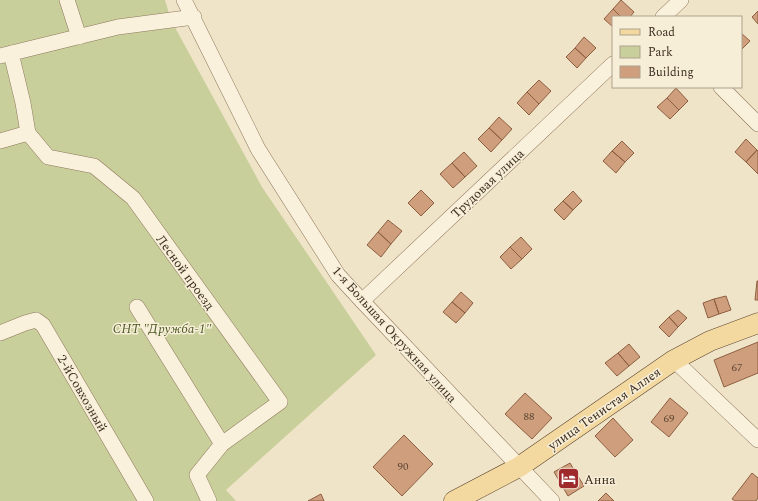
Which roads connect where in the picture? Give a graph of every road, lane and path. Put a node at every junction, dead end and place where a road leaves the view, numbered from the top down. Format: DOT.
graph roads {
  1 [pos="67,0"];
  2 [pos="184,0"];
  3 [pos="681,0"];
  4 [pos="664,16"];
  5 [pos="194,17"];
  6 [pos="79,37"];
  7 [pos="6,54"];
  8 [pos="612,65"];
  9 [pos="722,88"];
  10 [pos="758,124"];
  11 [pos="28,134"];
  12 [pos="0,140"];
  13 [pos="362,301"];
  14 [pos="137,307"];
  15 [pos="758,323"];
  16 [pos="0,333"];
  17 [pos="674,360"];
  18 [pos="758,440"];
  19 [pos="222,444"];
  20 [pos="519,467"];
  21 [pos="146,501"];
  22 [pos="210,501"];
  23 [pos="454,501"];
  24 [pos="552,501"];
  1 -- 6 [label="street"];
  2 -- 5 [label="street, 1-я Большая Окружная улица"];
  3 -- 4 [label="street"];
  5 -- 6 [label="street"];
  5 -- 13 [label="street, 1-я Большая Окружная улица"];
  6 -- 7 [label="street"];
  7 -- 11 [label="street"];
  8 -- 13 [label="street, Трудовая улица"];
  9 -- 10 [label="street"];
  11 -- 12 [label="street"];
  11 -- 19 [label="street, Лесной проезд"];
  13 -- 20 [label="street, 1-я Большая Окружная улица"];
  14 -- 19 [label="street"];
  15 -- 17 [label="main road, улица Тенистая Аллея"];
  16 -- 21 [label="street, 2-йСовхозный"];
  17 -- 18 [label="street"];
  17 -- 20 [label="main road, улица Тенистая Аллея"];
  19 -- 22 [label="street, Лесной проезд"];
  20 -- 23 [label="main road, улица Тенистая Аллея"];
  20 -- 24 [label="street, 1-я Большая Окружная улица"];
}
